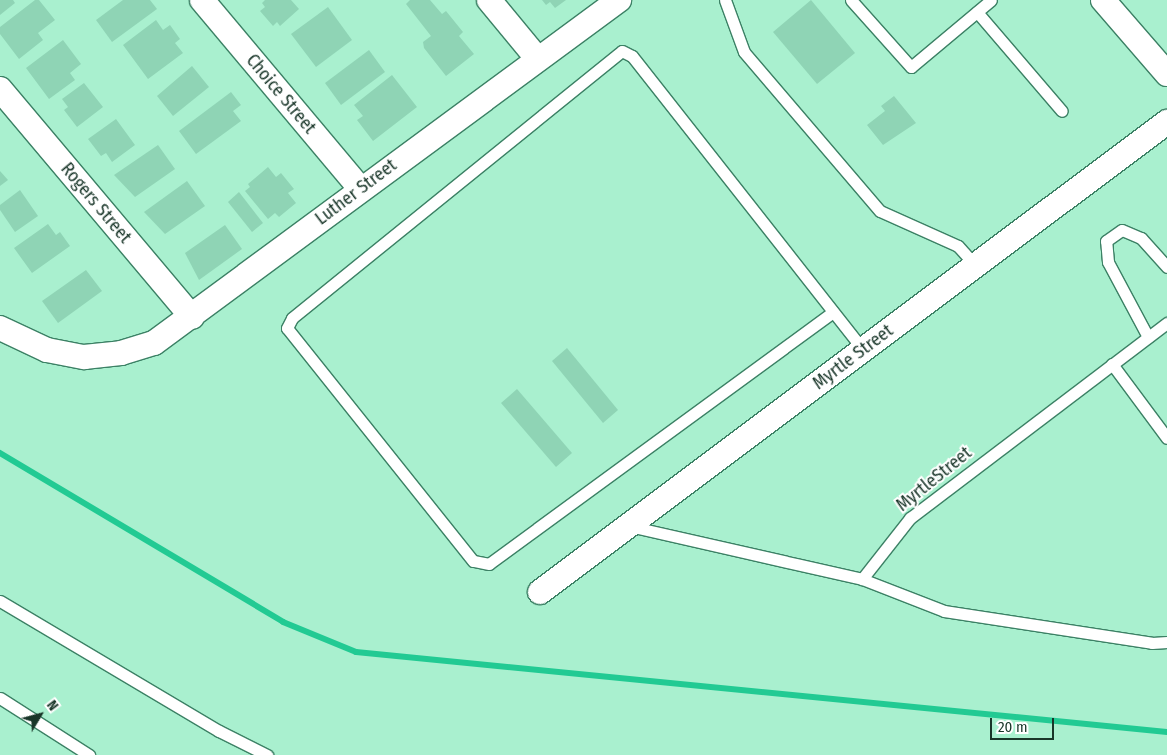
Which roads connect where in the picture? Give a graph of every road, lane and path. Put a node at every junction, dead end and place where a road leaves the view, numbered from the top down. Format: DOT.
graph roads {
  1 [pos="202,0"];
  2 [pos="489,0"];
  3 [pos="619,0"];
  4 [pos="725,0"];
  5 [pos="851,0"];
  6 [pos="991,0"];
  7 [pos="1103,0"];
  8 [pos="977,12"];
  9 [pos="537,58"];
  10 [pos="1167,74"];
  11 [pos="0,90"];
  12 [pos="1062,111"];
  13 [pos="1167,122"];
  14 [pos="360,188"];
  15 [pos="976,266"];
  16 [pos="1167,267"];
  17 [pos="833,312"];
  18 [pos="192,317"];
  19 [pos="1167,323"];
  20 [pos="0,328"];
  21 [pos="1148,337"];
  22 [pos="863,350"];
  23 [pos="1112,364"];
  24 [pos="1167,438"];
  25 [pos="628,526"];
  26 [pos="862,579"];
  27 [pos="540,592"];
  28 [pos="0,601"];
  29 [pos="1167,642"];
  30 [pos="0,698"];
  31 [pos="88,755"];
  32 [pos="267,755"];
  1 -- 14 [label="street, Choice Street"];
  2 -- 9 [label="street"];
  3 -- 9 [label="street, Luther Street"];
  4 -- 15 [label="lane"];
  5 -- 8 [label="lane"];
  6 -- 8 [label="lane"];
  7 -- 10 [label="street"];
  8 -- 12 [label="lane"];
  9 -- 14 [label="street, Luther Street"];
  11 -- 18 [label="street, Rogers Street"];
  13 -- 15 [label="street, Myrtle Street"];
  14 -- 18 [label="street, Luther Street"];
  15 -- 22 [label="street, Myrtle Street"];
  16 -- 21 [label="lane"];
  17 -- 17 [label="lane"];
  17 -- 22 [label="lane"];
  18 -- 20 [label="street, Luther Street"];
  19 -- 21 [label="lane, MyrtleStreet"];
  21 -- 23 [label="lane, MyrtleStreet"];
  22 -- 25 [label="street, Myrtle Street"];
  23 -- 24 [label="lane"];
  23 -- 26 [label="lane, MyrtleStreet"];
  25 -- 26 [label="lane"];
  25 -- 27 [label="street, Myrtle Street"];
  26 -- 29 [label="lane"];
  28 -- 32 [label="lane"];
  30 -- 31 [label="lane"];
}
